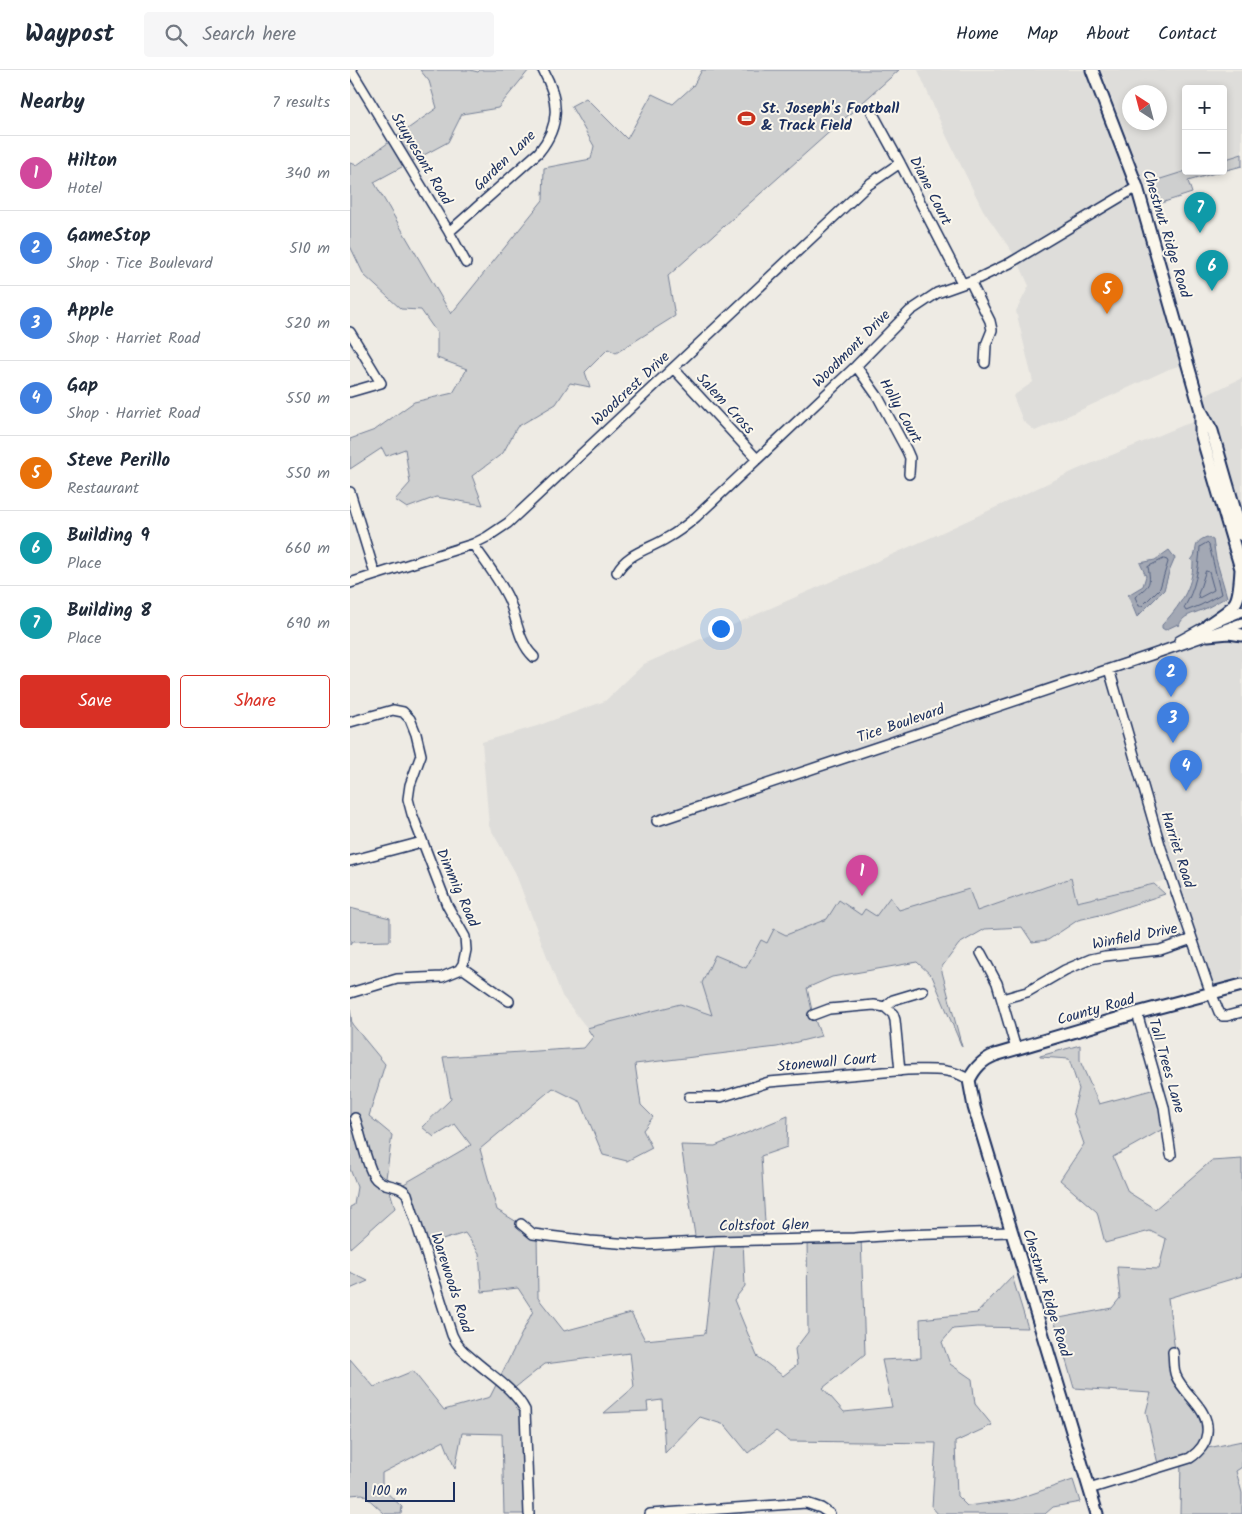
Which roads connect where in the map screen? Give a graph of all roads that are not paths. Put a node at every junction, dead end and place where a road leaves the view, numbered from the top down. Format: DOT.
graph roads {
  1 [pos="352,70"];
  2 [pos="543,70"];
  3 [pos="1092,70"];
  4 [pos="872,112"];
  5 [pos="900,163"];
  6 [pos="1137,186"];
  7 [pos="449,232"];
  8 [pos="466,263"];
  9 [pos="966,282"];
  10 [pos="350,332"];
  11 [pos="985,363"];
  12 [pos="856,366"];
  13 [pos="673,368"];
  14 [pos="350,392"];
  15 [pos="1201,411"];
  16 [pos="757,459"];
  17 [pos="909,474"];
  18 [pos="350,492"];
  19 [pos="1242,535"];
  20 [pos="473,544"];
  21 [pos="1242,570"];
  22 [pos="617,572"];
  23 [pos="375,574"];
  24 [pos="350,583"];
  25 [pos="1242,611"];
  26 [pos="1242,623"];
  27 [pos="1208,630"];
  28 [pos="1242,635"];
  29 [pos="534,657"];
  30 [pos="1109,669"];
  31 [pos="350,722"];
  32 [pos="657,821"];
  33 [pos="422,842"];
  34 [pos="350,861"];
  35 [pos="1192,939"];
  36 [pos="981,953"];
  37 [pos="461,967"];
  38 [pos="1242,986"];
  39 [pos="923,990"];
  40 [pos="350,993"];
  41 [pos="1212,993"];
  42 [pos="1002,1000"];
  43 [pos="509,1001"];
  44 [pos="885,1007"];
  45 [pos="1242,1012"];
  46 [pos="1137,1014"];
  47 [pos="813,1015"];
  48 [pos="1016,1049"];
  49 [pos="900,1071"];
  50 [pos="969,1080"];
  51 [pos="689,1097"];
  52 [pos="355,1118"];
  53 [pos="1171,1155"];
  54 [pos="522,1224"];
  55 [pos="1012,1232"];
  56 [pos="1173,1352"];
  57 [pos="1088,1489"];
  58 [pos="529,1514"];
  59 [pos="650,1514"];
  60 [pos="830,1514"];
  61 [pos="1097,1514"];
  1 -- 7 [label="street, Stuyvesant Road"];
  2 -- 7 [label="street, Garden Lane"];
  3 -- 6 [label="main road, Chestnut Ridge Road"];
  4 -- 5 [label="street, Diane Court"];
  5 -- 9 [label="street, Diane Court"];
  5 -- 13 [label="street, Woodcrest Drive"];
  6 -- 9 [label="street, Woodmont Drive"];
  6 -- 15 [label="main road, Chestnut Ridge Road"];
  7 -- 8 [label="street, Stuyvesant Road"];
  9 -- 11 [label="street, Diane Court"];
  9 -- 12 [label="street, Woodmont Drive"];
  10 -- 14 [label="street"];
  12 -- 16 [label="street, Woodmont Drive"];
  12 -- 17 [label="street, Holly Court"];
  13 -- 16 [label="street, Salem Cross"];
  13 -- 20 [label="street, Woodcrest Drive"];
  15 -- 19 [label="main road, Chestnut Ridge Road"];
  15 -- 21 [label="main road, Chestnut Ridge Road"];
  16 -- 22 [label="street, Woodmont Drive"];
  18 -- 23 [label="street"];
  20 -- 23 [label="street, Woodcrest Drive"];
  20 -- 29 [label="street"];
  21 -- 27 [label="main road, Chestnut Ridge Road"];
  23 -- 24 [label="street, Woodcrest Drive"];
  25 -- 27 [label="street, Tice Boulevard"];
  26 -- 27 [label="street, Tice Boulevard"];
  27 -- 28 [label="main road"];
  27 -- 30 [label="street, Tice Boulevard"];
  30 -- 32 [label="street, Tice Boulevard"];
  30 -- 35 [label="street, Harriet Road"];
  31 -- 33 [label="street, Dimmig Road"];
  33 -- 34 [label="street"];
  33 -- 37 [label="street, Dimmig Road"];
  35 -- 41 [label="street, Harriet Road"];
  35 -- 42 [label="street, Winfield Drive"];
  36 -- 42 [label="street"];
  37 -- 40 [label="street"];
  37 -- 43 [label="street"];
  38 -- 41 [label="main road, County Road"];
  39 -- 44 [label="street"];
  41 -- 45 [label="street, Harriet Road"];
  41 -- 46 [label="main road, County Road"];
  42 -- 48 [label="street"];
  44 -- 47 [label="street"];
  44 -- 49 [label="street"];
  46 -- 48 [label="main road, County Road"];
  46 -- 53 [label="street, Tall Trees Lane"];
  48 -- 50 [label="main road, County Road"];
  49 -- 50 [label="street, Stonewall Court"];
  49 -- 51 [label="street, Stonewall Court"];
  50 -- 55 [label="main road, Chestnut Ridge Road"];
  52 -- 58 [label="street, Warewoods Road"];
  54 -- 55 [label="street, Coltsfoot Glen"];
  55 -- 57 [label="main road, Chestnut Ridge Road"];
  56 -- 57 [label="street"];
  57 -- 61 [label="main road, Chestnut Ridge Road"];
  59 -- 60 [label="street"];
}
